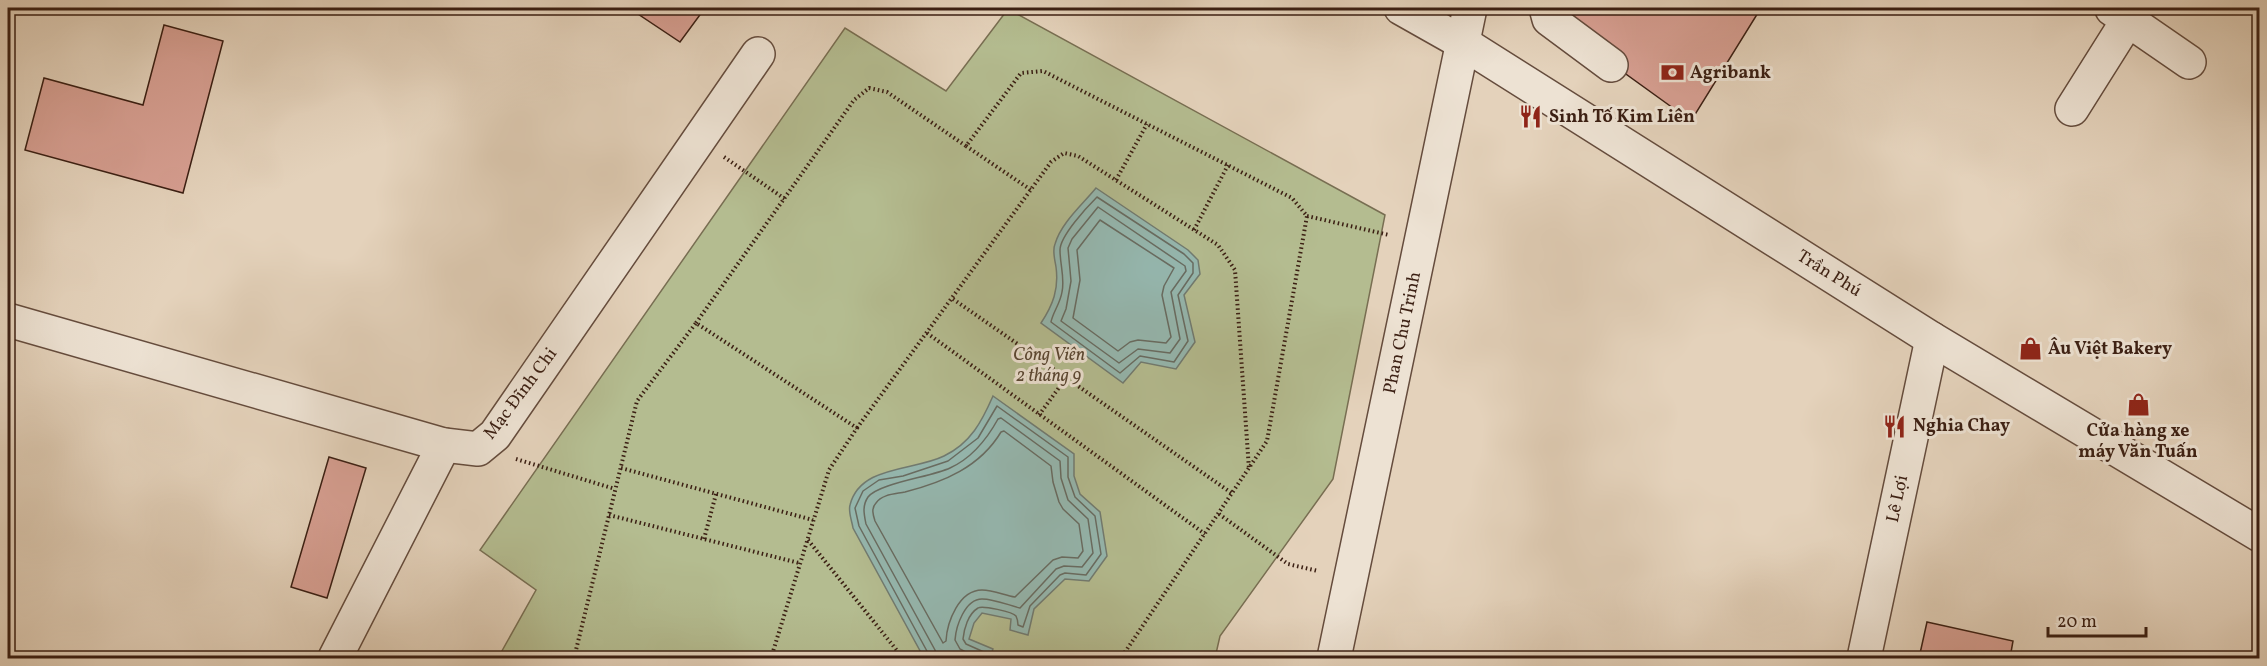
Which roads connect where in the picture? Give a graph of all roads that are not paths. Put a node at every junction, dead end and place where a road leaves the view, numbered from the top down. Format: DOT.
graph roads {
  1 [pos="1401,8"];
  2 [pos="1470,8"];
  3 [pos="1546,8"];
  4 [pos="2120,14"];
  5 [pos="1463,43"];
  6 [pos="758,54"];
  7 [pos="2189,62"];
  8 [pos="1611,65"];
  9 [pos="2072,109"];
  10 [pos="8,320"];
  11 [pos="1932,339"];
  12 [pos="444,446"];
  13 [pos="2259,535"];
  14 [pos="335,658"];
  15 [pos="1334,658"];
  16 [pos="1864,658"];
  1 -- 5 [label="street, Trần Phú"];
  2 -- 5 [label="street, Phan Chu Trinh"];
  3 -- 8 [label="street"];
  4 -- 7 [label="street"];
  4 -- 9 [label="street"];
  5 -- 11 [label="street, Trần Phú"];
  5 -- 15 [label="street, Phan Chu Trinh"];
  6 -- 12 [label="street, Mạc Đĩnh Chi"];
  10 -- 12 [label="street, Mạc Đĩnh Chi"];
  11 -- 13 [label="street, Trần Phú"];
  11 -- 16 [label="street, Lê Lợi"];
  12 -- 14 [label="street"];
}
